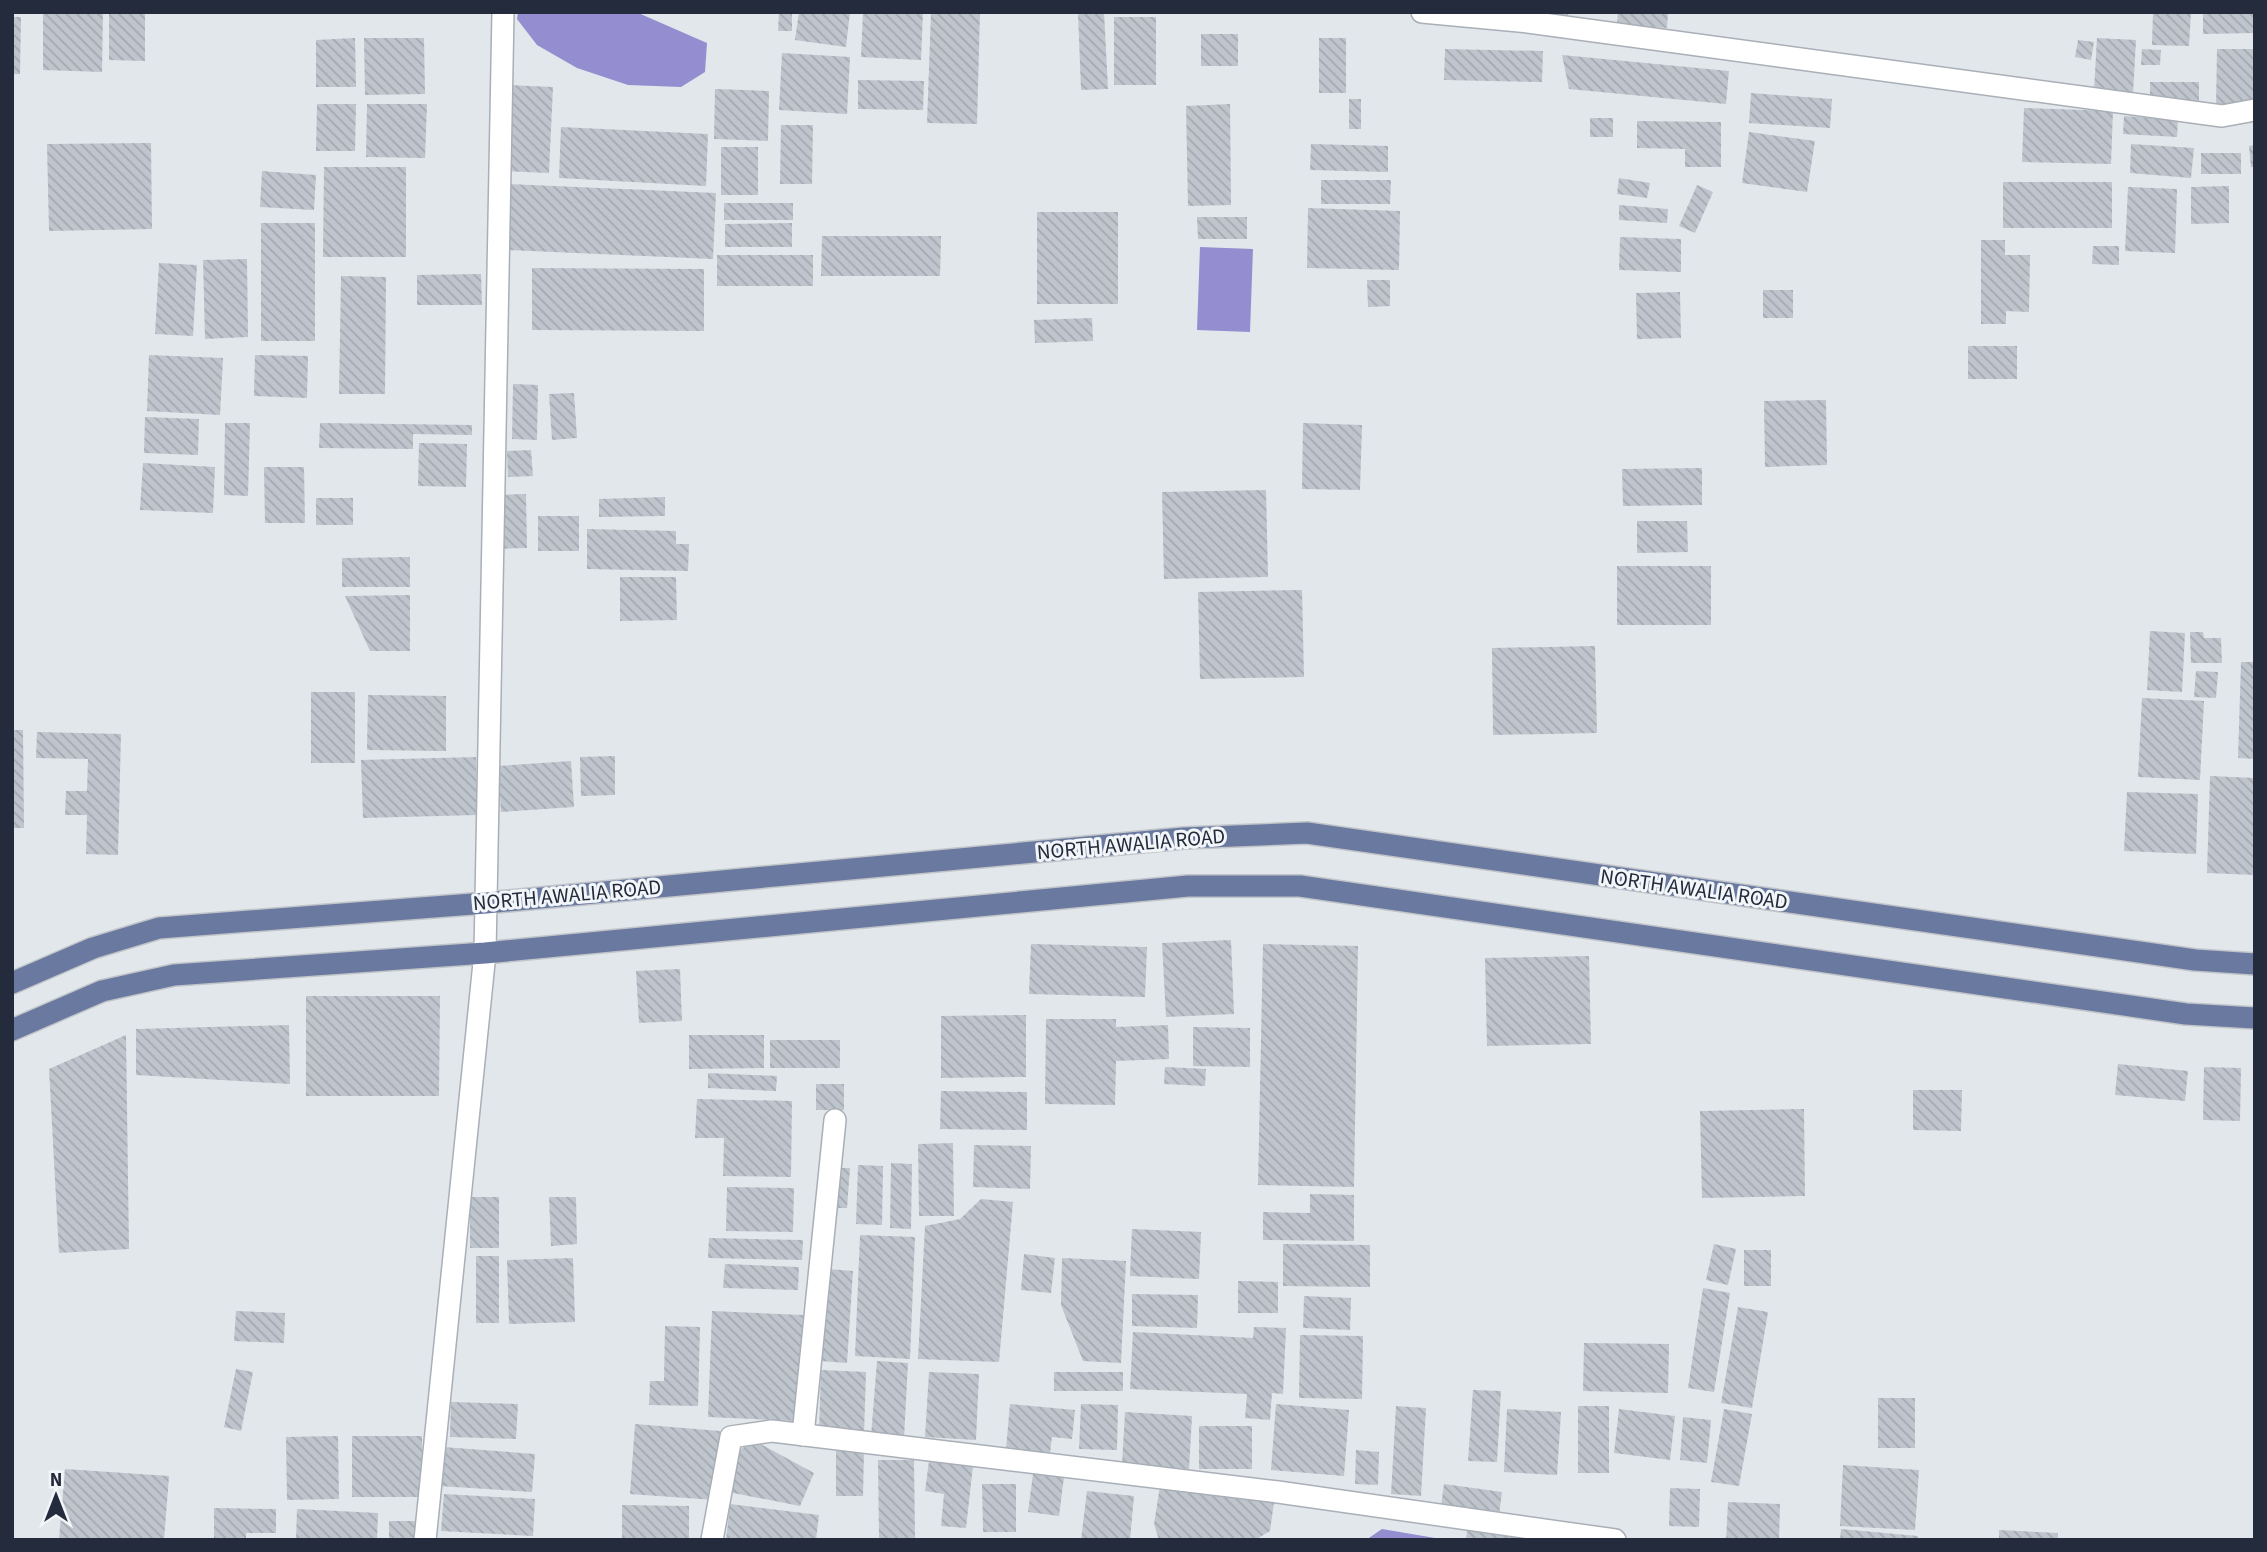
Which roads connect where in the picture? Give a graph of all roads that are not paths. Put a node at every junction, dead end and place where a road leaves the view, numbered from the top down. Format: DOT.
graph roads {
  1 [pos="503,12"];
  2 [pos="1422,12"];
  3 [pos="2255,110"];
  4 [pos="486,903"];
  5 [pos="485,953"];
  6 [pos="2255,964"];
  7 [pos="12,983"];
  8 [pos="2255,1018"];
  9 [pos="12,1030"];
  10 [pos="835,1120"];
  11 [pos="803,1435"];
  12 [pos="425,1540"];
  13 [pos="712,1540"];
  14 [pos="1615,1540"];
  1 -- 4 [label="street"];
  2 -- 3 [label="street"];
  4 -- 5 [label="street"];
  4 -- 6 [label="main road, NORTH AWALIA ROAD"];
  4 -- 7 [label="main road, NORTH AWALIA ROAD"];
  5 -- 8 [label="main road"];
  5 -- 9 [label="main road"];
  5 -- 12 [label="street"];
  10 -- 11 [label="street"];
  11 -- 13 [label="street"];
  11 -- 14 [label="street"];
}
